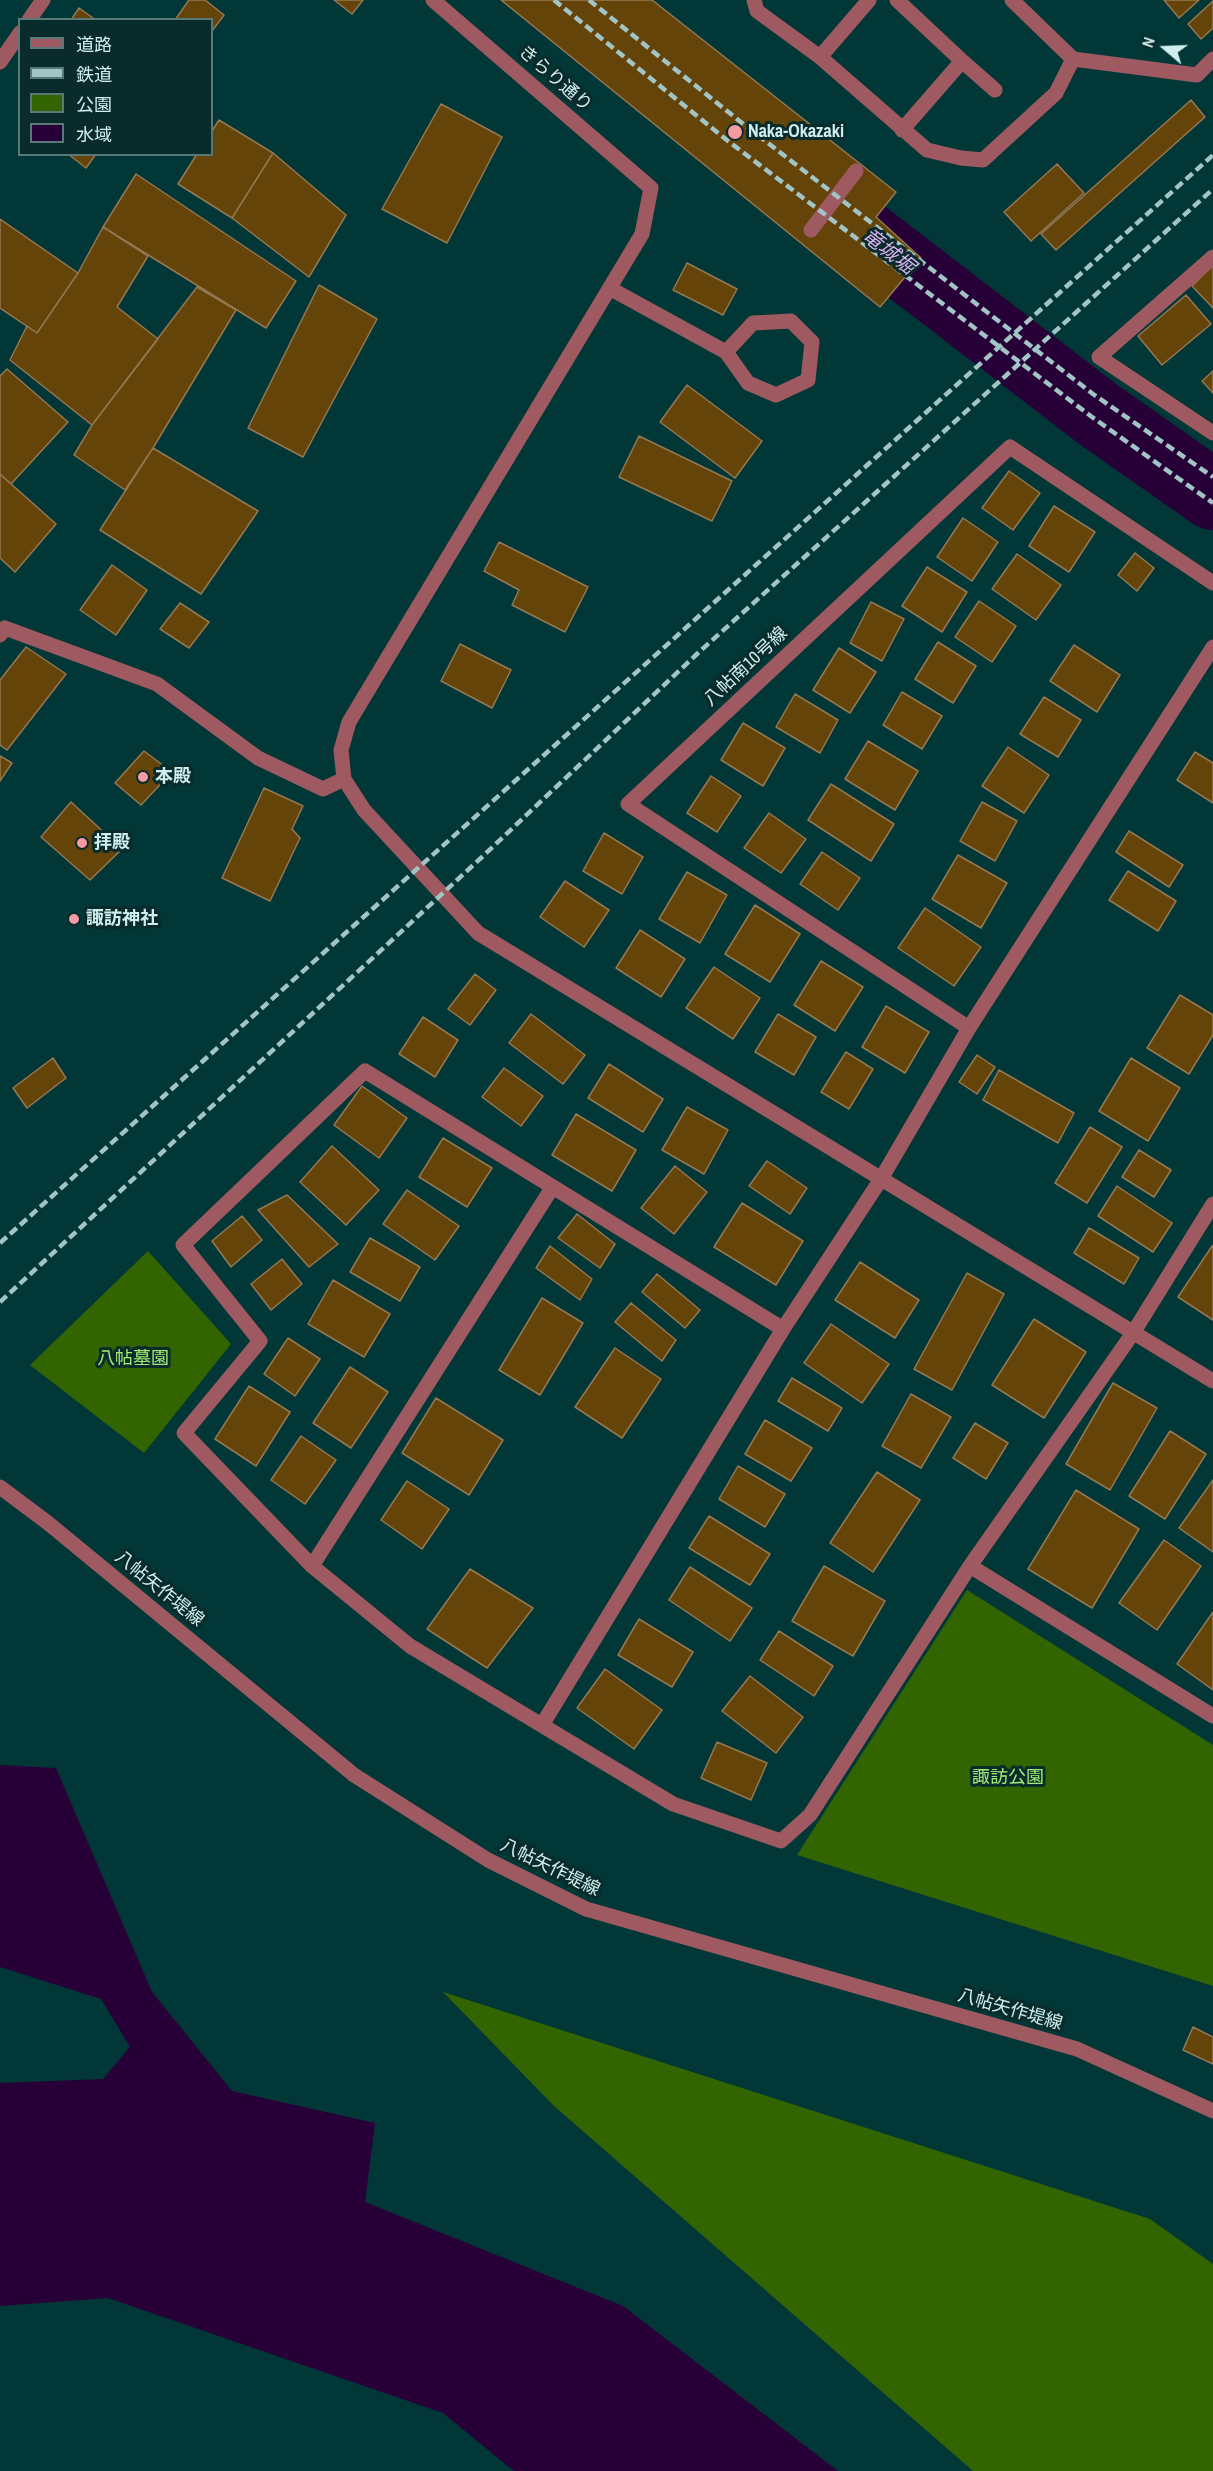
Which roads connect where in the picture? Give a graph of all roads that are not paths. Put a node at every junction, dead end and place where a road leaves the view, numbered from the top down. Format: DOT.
graph roads {
  1 [pos="43,0"];
  2 [pos="433,0"];
  3 [pos="754,0"];
  4 [pos="869,0"];
  5 [pos="897,0"];
  6 [pos="1012,0"];
  7 [pos="30,18"];
  8 [pos="18,36"];
  9 [pos="820,57"];
  10 [pos="1073,58"];
  11 [pos="1213,59"];
  12 [pos="962,61"];
  13 [pos="0,62"];
  14 [pos="995,90"];
  15 [pos="902,130"];
  16 [pos="856,171"];
  17 [pos="811,230"];
  18 [pos="1213,256"];
  19 [pos="611,289"];
  20 [pos="726,352"];
  21 [pos="1213,433"];
  22 [pos="1213,583"];
  23 [pos="0,635"];
  24 [pos="1213,646"];
  25 [pos="344,779"];
  26 [pos="969,1028"];
  27 [pos="881,1179"];
  28 [pos="552,1188"];
  29 [pos="1213,1204"];
  30 [pos="783,1329"];
  31 [pos="1133,1333"];
  32 [pos="1213,1381"];
  33 [pos="0,1487"];
  34 [pos="312,1566"];
  35 [pos="970,1566"];
  36 [pos="1213,1716"];
  37 [pos="542,1725"];
  38 [pos="1213,2111"];
  1 -- 7 [label="street"];
  2 -- 19 [label="street, きらり通り"];
  3 -- 9 [label="street"];
  4 -- 9 [label="street"];
  5 -- 12 [label="street"];
  6 -- 10 [label="street"];
  8 -- 13 [label="street"];
  9 -- 15 [label="street"];
  10 -- 11 [label="street"];
  10 -- 15 [label="street"];
  12 -- 14 [label="street"];
  12 -- 15 [label="street"];
  16 -- 17 [label="street"];
  18 -- 21 [label="street"];
  19 -- 20 [label="street"];
  19 -- 25 [label="street"];
  20 -- 20 [label="street"];
  22 -- 26 [label="street, 八帖南10号線"];
  23 -- 25 [label="street"];
  24 -- 26 [label="street"];
  25 -- 27 [label="street"];
  26 -- 27 [label="street"];
  27 -- 30 [label="street"];
  27 -- 31 [label="street"];
  28 -- 30 [label="street"];
  28 -- 34 [label="street"];
  28 -- 34 [label="street"];
  29 -- 31 [label="street"];
  30 -- 37 [label="street"];
  31 -- 32 [label="street"];
  31 -- 35 [label="street"];
  33 -- 38 [label="street, 八帖矢作堤線"];
  34 -- 37 [label="street"];
  35 -- 36 [label="street"];
  35 -- 37 [label="street"];
}
